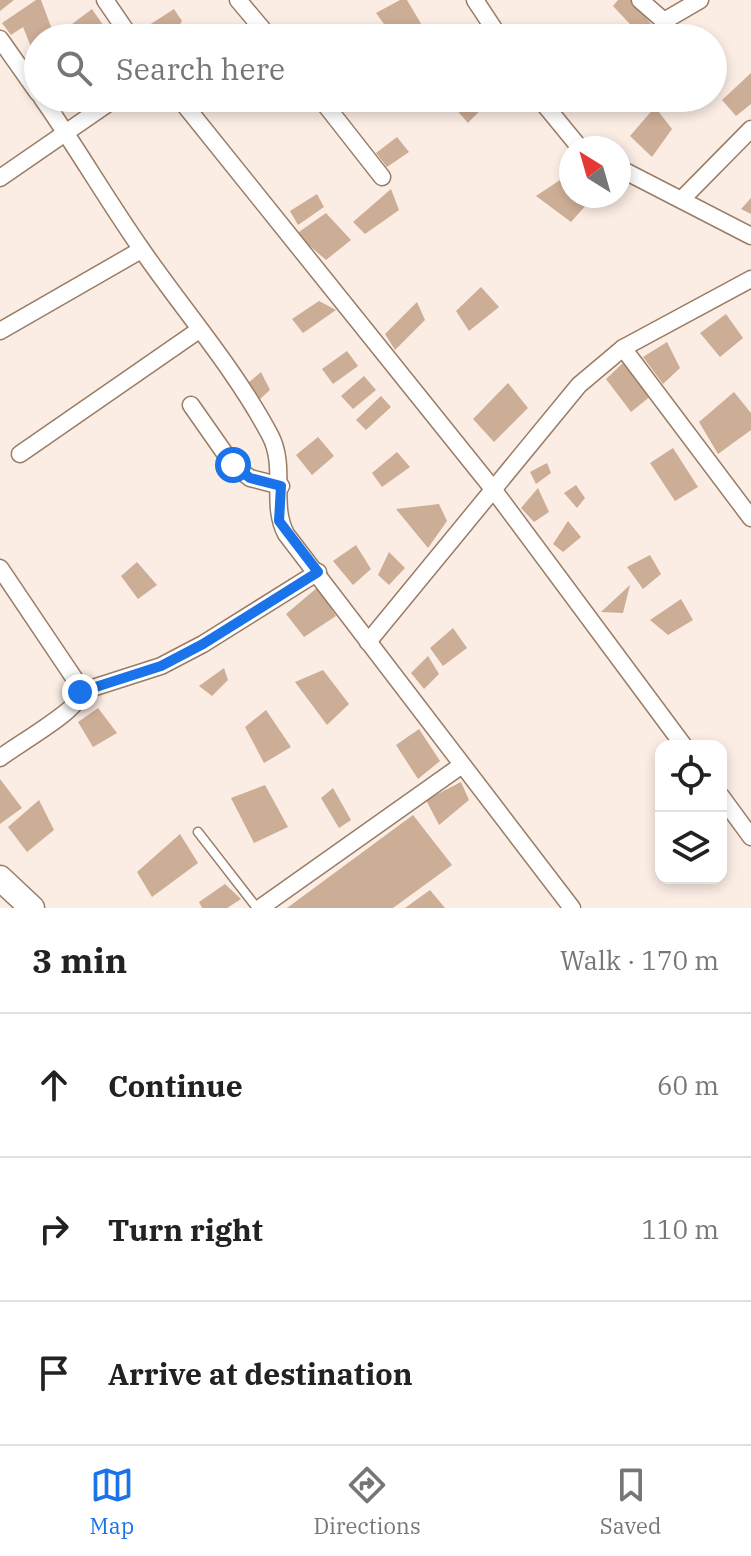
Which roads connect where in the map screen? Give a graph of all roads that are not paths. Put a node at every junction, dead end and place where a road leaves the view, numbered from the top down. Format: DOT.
graph roads {
  1 [pos="105,0"];
  2 [pos="238,0"];
  3 [pos="475,0"];
  4 [pos="640,0"];
  5 [pos="700,0"];
  6 [pos="121,24"];
  7 [pos="258,24"];
  8 [pos="491,24"];
  9 [pos="0,39"];
  10 [pos="24,73"];
  11 [pos="51,112"];
  12 [pos="97,112"];
  13 [pos="190,112"];
  14 [pos="331,112"];
  15 [pos="550,112"];
  16 [pos="751,129"];
  17 [pos="67,135"];
  18 [pos="570,136"];
  19 [pos="631,174"];
  20 [pos="382,177"];
  21 [pos="0,178"];
  22 [pos="682,199"];
  23 [pos="751,236"];
  24 [pos="141,250"];
  25 [pos="751,279"];
  26 [pos="199,330"];
  27 [pos="0,331"];
  28 [pos="623,348"];
  29 [pos="191,405"];
  30 [pos="20,454"];
  31 [pos="281,486"];
  32 [pos="493,489"];
  33 [pos="751,518"];
  34 [pos="0,568"];
  35 [pos="318,572"];
  36 [pos="368,642"];
  37 [pos="80,692"];
  38 [pos="680,740"];
  39 [pos="0,758"];
  40 [pos="462,765"];
  41 [pos="727,804"];
  42 [pos="198,832"];
  43 [pos="751,837"];
  44 [pos="0,878"];
  45 [pos="32,908"];
  46 [pos="258,908"];
  47 [pos="572,908"];
  1 -- 6 [label="street"];
  2 -- 7 [label="street"];
  3 -- 8 [label="street"];
  4 -- 5 [label="street"];
  9 -- 10 [label="street"];
  11 -- 17 [label="street"];
  12 -- 17 [label="street"];
  13 -- 32 [label="street"];
  14 -- 20 [label="street"];
  15 -- 18 [label="street"];
  16 -- 22 [label="street"];
  17 -- 21 [label="street"];
  17 -- 24 [label="street"];
  19 -- 22 [label="street"];
  22 -- 23 [label="street"];
  24 -- 26 [label="street"];
  24 -- 27 [label="street"];
  25 -- 28 [label="street"];
  26 -- 30 [label="street"];
  26 -- 31 [label="street"];
  28 -- 32 [label="street"];
  28 -- 33 [label="street"];
  29 -- 31 [label="street"];
  31 -- 35 [label="street"];
  32 -- 36 [label="street"];
  32 -- 38 [label="street"];
  34 -- 37 [label="street"];
  35 -- 36 [label="street"];
  35 -- 37 [label="street"];
  36 -- 40 [label="street"];
  37 -- 39 [label="street"];
  40 -- 46 [label="street"];
  40 -- 47 [label="street"];
  41 -- 43 [label="street"];
  42 -- 46 [label="lane"];
  44 -- 45 [label="street"];
}
